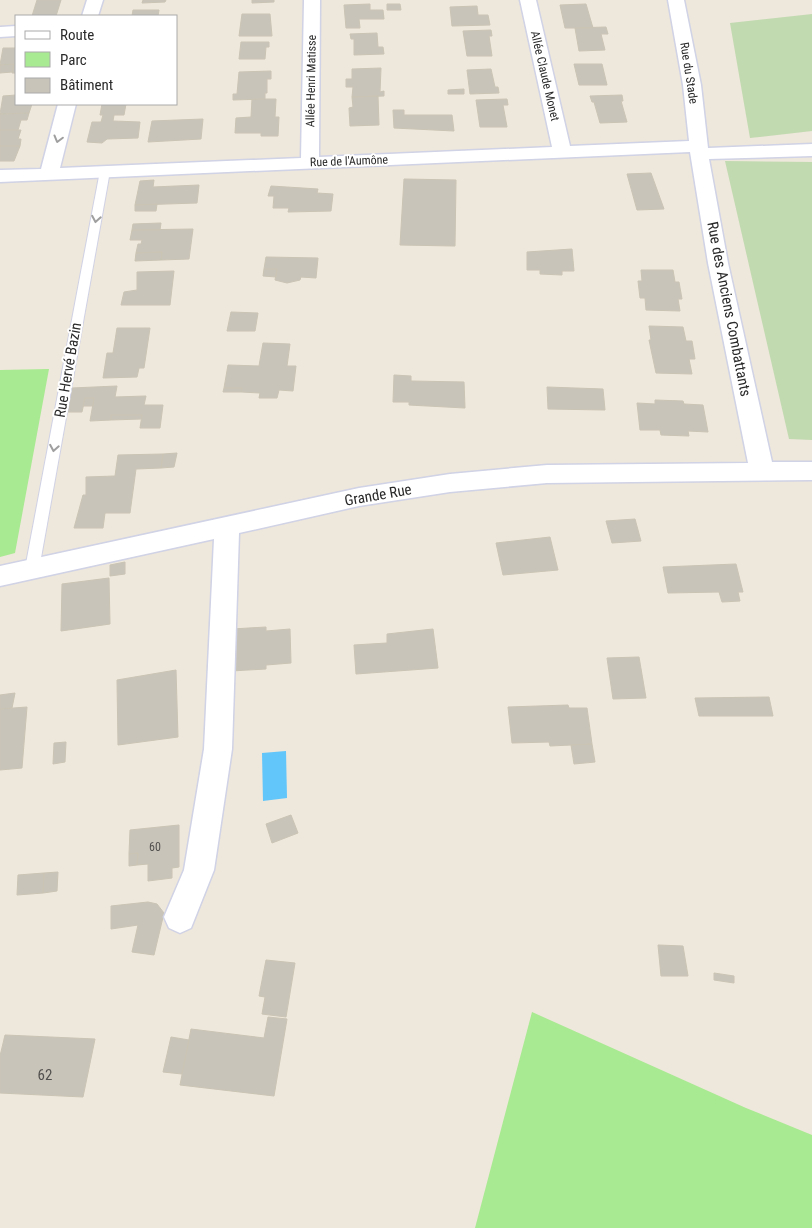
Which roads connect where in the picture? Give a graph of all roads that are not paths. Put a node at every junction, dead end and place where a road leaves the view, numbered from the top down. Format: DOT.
graph roads {
  1 [pos="95,0"];
  2 [pos="312,0"];
  3 [pos="528,0"];
  4 [pos="676,0"];
  5 [pos="90,15"];
  6 [pos="0,32"];
  7 [pos="15,32"];
  8 [pos="67,105"];
  9 [pos="699,150"];
  10 [pos="812,150"];
  11 [pos="562,152"];
  12 [pos="310,163"];
  13 [pos="105,171"];
  14 [pos="49,174"];
  15 [pos="0,176"];
  16 [pos="762,471"];
  17 [pos="812,471"];
  18 [pos="227,526"];
  19 [pos="32,569"];
  20 [pos="0,576"];
  21 [pos="180,916"];
  1 -- 5 [label="street"];
  2 -- 12 [label="street, Allée Henri Matisse"];
  3 -- 11 [label="street, Allée Claude Monet"];
  4 -- 9 [label="street, Rue du Stade"];
  6 -- 7 [label="street"];
  8 -- 14 [label="street, one-way"];
  9 -- 10 [label="street, Rue de l'Aumône"];
  9 -- 11 [label="street, Rue de l'Aumône"];
  9 -- 16 [label="street, Rue des Anciens Combattants"];
  11 -- 12 [label="street, Rue de l'Aumône"];
  12 -- 13 [label="street, Rue de l'Aumône"];
  13 -- 14 [label="street, Rue de l'Aumône"];
  13 -- 19 [label="lane, Rue Hervé Bazin, one-way"];
  14 -- 15 [label="street, Rue de l'Aumône"];
  16 -- 17 [label="street, Grande Rue"];
  16 -- 18 [label="street, Grande Rue"];
  18 -- 19 [label="street, Grande Rue"];
  18 -- 21 [label="street"];
  19 -- 20 [label="street, Grande Rue"];
}
